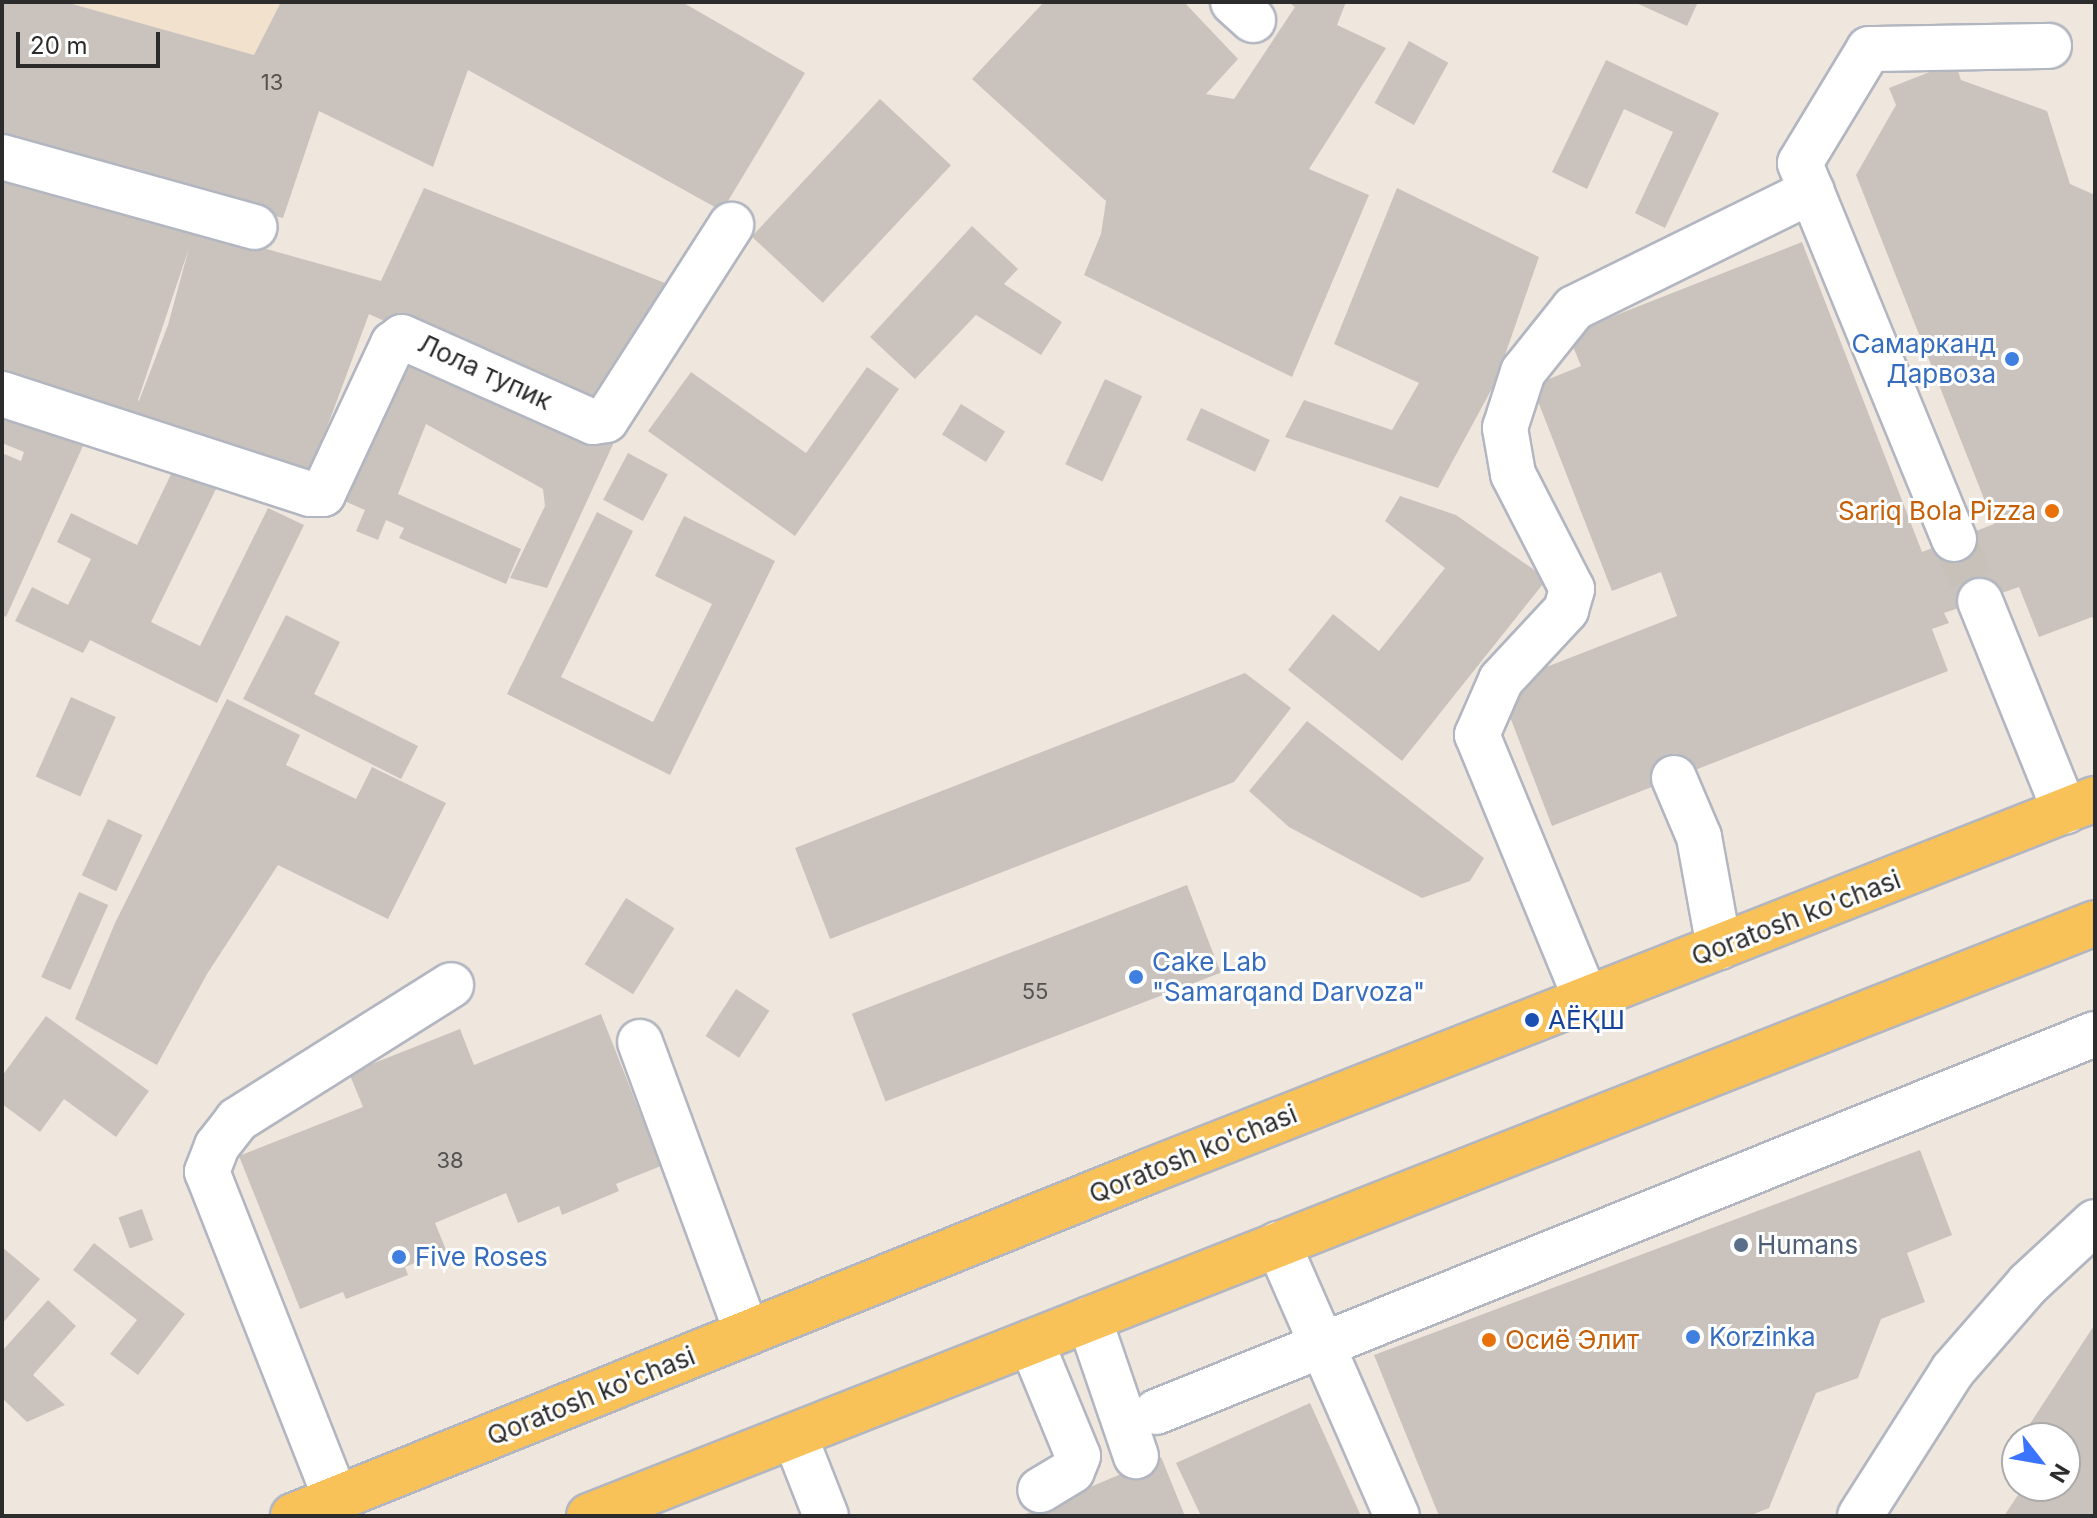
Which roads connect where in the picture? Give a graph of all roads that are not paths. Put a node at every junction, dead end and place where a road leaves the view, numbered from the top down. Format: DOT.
graph roads {
  1 [pos="2049,46"];
  2 [pos="2,157"];
  3 [pos="1812,191"];
  4 [pos="731,225"];
  5 [pos="254,227"];
  6 [pos="2,394"];
  7 [pos="1954,539"];
  8 [pos="1980,601"];
  9 [pos="1674,778"];
  10 [pos="2080,805"];
  11 [pos="2095,923"];
  12 [pos="1719,947"];
  13 [pos="451,985"];
  14 [pos="1586,999"];
  15 [pos="2095,1034"];
  16 [pos="640,1042"];
  17 [pos="2095,1222"];
  18 [pos="1278,1244"];
  19 [pos="1089,1319"];
  20 [pos="747,1333"];
  21 [pos="1031,1342"];
  22 [pos="1320,1347"];
  23 [pos="1156,1412"];
  24 [pos="795,1437"];
  25 [pos="1136,1456"];
  26 [pos="1040,1490"];
  27 [pos="336,1499"];
  28 [pos="293,1516"];
  29 [pos="589,1516"];
  30 [pos="826,1516"];
  31 [pos="1397,1516"];
  32 [pos="1860,1516"];
  1 -- 3 [label="street"];
  2 -- 5 [label="street"];
  3 -- 7 [label="street"];
  3 -- 14 [label="street"];
  4 -- 6 [label="street, Лола тупик"];
  8 -- 10 [label="street"];
  9 -- 12 [label="street"];
  10 -- 12 [label="main road, Qoratosh ko'chasi"];
  11 -- 18 [label="main road"];
  12 -- 14 [label="main road, Qoratosh ko'chasi"];
  13 -- 27 [label="street"];
  14 -- 20 [label="main road, Qoratosh ko'chasi"];
  15 -- 22 [label="street"];
  16 -- 20 [label="street"];
  17 -- 32 [label="street"];
  18 -- 19 [label="main road"];
  18 -- 22 [label="street"];
  19 -- 21 [label="main road"];
  19 -- 25 [label="street"];
  20 -- 27 [label="main road, Qoratosh ko'chasi"];
  21 -- 24 [label="main road"];
  21 -- 26 [label="street"];
  22 -- 23 [label="street"];
  22 -- 31 [label="street"];
  24 -- 29 [label="main road"];
  24 -- 30 [label="street"];
  27 -- 28 [label="main road, Qoratosh ko'chasi"];
}
